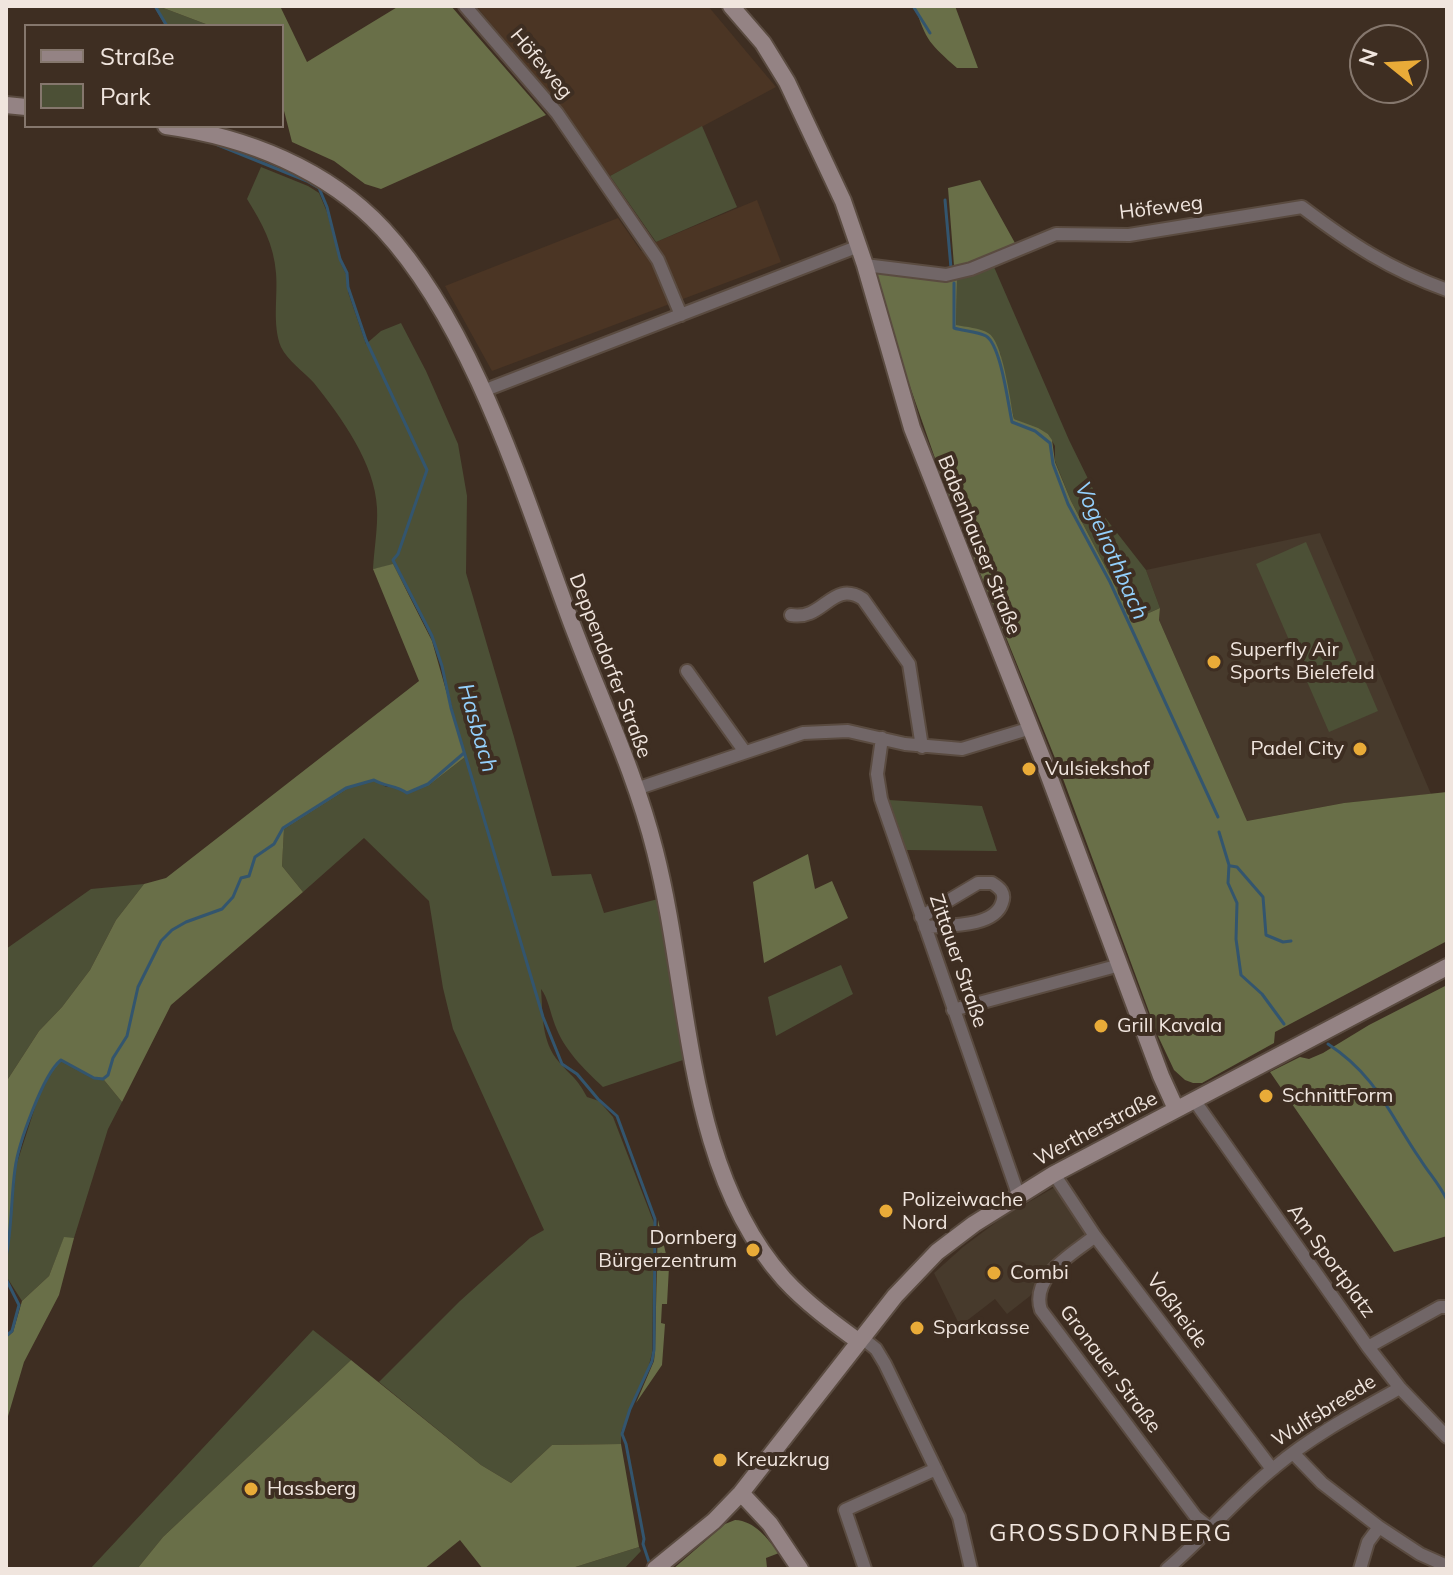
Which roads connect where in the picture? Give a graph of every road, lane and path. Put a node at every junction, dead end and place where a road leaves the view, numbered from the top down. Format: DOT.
graph roads {
  1 [pos="465,6"];
  2 [pos="731,6"];
  3 [pos="177,128"];
  4 [pos="859,246"];
  5 [pos="865,265"];
  6 [pos="1447,290"];
  7 [pos="681,315"];
  8 [pos="483,391"];
  9 [pos="791,615"];
  10 [pos="687,671"];
  11 [pos="1031,728"];
  12 [pos="882,738"];
  13 [pos="922,747"];
  14 [pos="745,752"];
  15 [pos="636,789"];
  16 [pos="923,922"];
  17 [pos="1120,965"];
  18 [pos="1447,967"];
  19 [pos="953,1010"];
  20 [pos="1194,1100"];
  21 [pos="1176,1109"];
  22 [pos="1054,1174"];
  23 [pos="1018,1194"];
  24 [pos="1095,1236"];
  25 [pos="1447,1307"];
  26 [pos="860,1339"];
  27 [pos="1368,1347"];
  28 [pos="1400,1388"];
  29 [pos="1447,1437"];
  30 [pos="1293,1453"];
  31 [pos="936,1469"];
  32 [pos="1272,1469"];
  33 [pos="741,1493"];
  34 [pos="1379,1527"];
  35 [pos="1210,1528"];
  36 [pos="659,1566"];
  37 [pos="1447,1566"];
  38 [pos="800,1569"];
  39 [pos="865,1569"];
  40 [pos="971,1569"];
  41 [pos="1167,1569"];
  42 [pos="1360,1569"];
  1 -- 7 [label="street, Höfeweg"];
  2 -- 4 [label="main road, Babenhauser Straße"];
  3 -- 8 [label="main road, Deppendorfer Straße"];
  4 -- 5 [label="main road, Babenhauser Straße"];
  4 -- 7 [label="street"];
  5 -- 6 [label="street, Höfeweg"];
  5 -- 11 [label="main road, Babenhauser Straße"];
  7 -- 8 [label="street"];
  8 -- 15 [label="main road, Deppendorfer Straße"];
  9 -- 13 [label="street"];
  10 -- 14 [label="street"];
  11 -- 13 [label="street"];
  11 -- 17 [label="main road, Babenhauser Straße"];
  12 -- 13 [label="street"];
  12 -- 14 [label="street"];
  12 -- 16 [label="street, Zittauer Straße"];
  14 -- 15 [label="street"];
  15 -- 26 [label="main road, Deppendorfer Straße"];
  16 -- 16 [label="street"];
  16 -- 19 [label="street, Zittauer Straße"];
  17 -- 19 [label="street"];
  17 -- 21 [label="main road, Babenhauser Straße"];
  18 -- 20 [label="main road, Wertherstraße"];
  19 -- 23 [label="street, Zittauer Straße"];
  20 -- 21 [label="main road, Wertherstraße"];
  20 -- 27 [label="street, Am Sportplatz"];
  21 -- 22 [label="main road, Wertherstraße"];
  22 -- 23 [label="main road, Wertherstraße"];
  22 -- 24 [label="street, Voßheide"];
  23 -- 26 [label="main road, Wertherstraße"];
  24 -- 32 [label="street, Voßheide"];
  24 -- 35 [label="street, Gronauer Straße"];
  25 -- 27 [label="street"];
  26 -- 31 [label="street"];
  26 -- 33 [label="main road, Wertherstraße"];
  27 -- 28 [label="street, Am Sportplatz"];
  28 -- 29 [label="street, Am Sportplatz"];
  28 -- 30 [label="street, Wulfsbreede"];
  30 -- 32 [label="street, Wulfsbreede"];
  30 -- 34 [label="street"];
  31 -- 39 [label="street"];
  31 -- 40 [label="street"];
  32 -- 35 [label="street, Wulfsbreede"];
  33 -- 36 [label="main road, Wertherstraße"];
  33 -- 38 [label="main road"];
  34 -- 37 [label="street"];
  34 -- 42 [label="street"];
  35 -- 41 [label="street, Wulfsbreede"];
}
